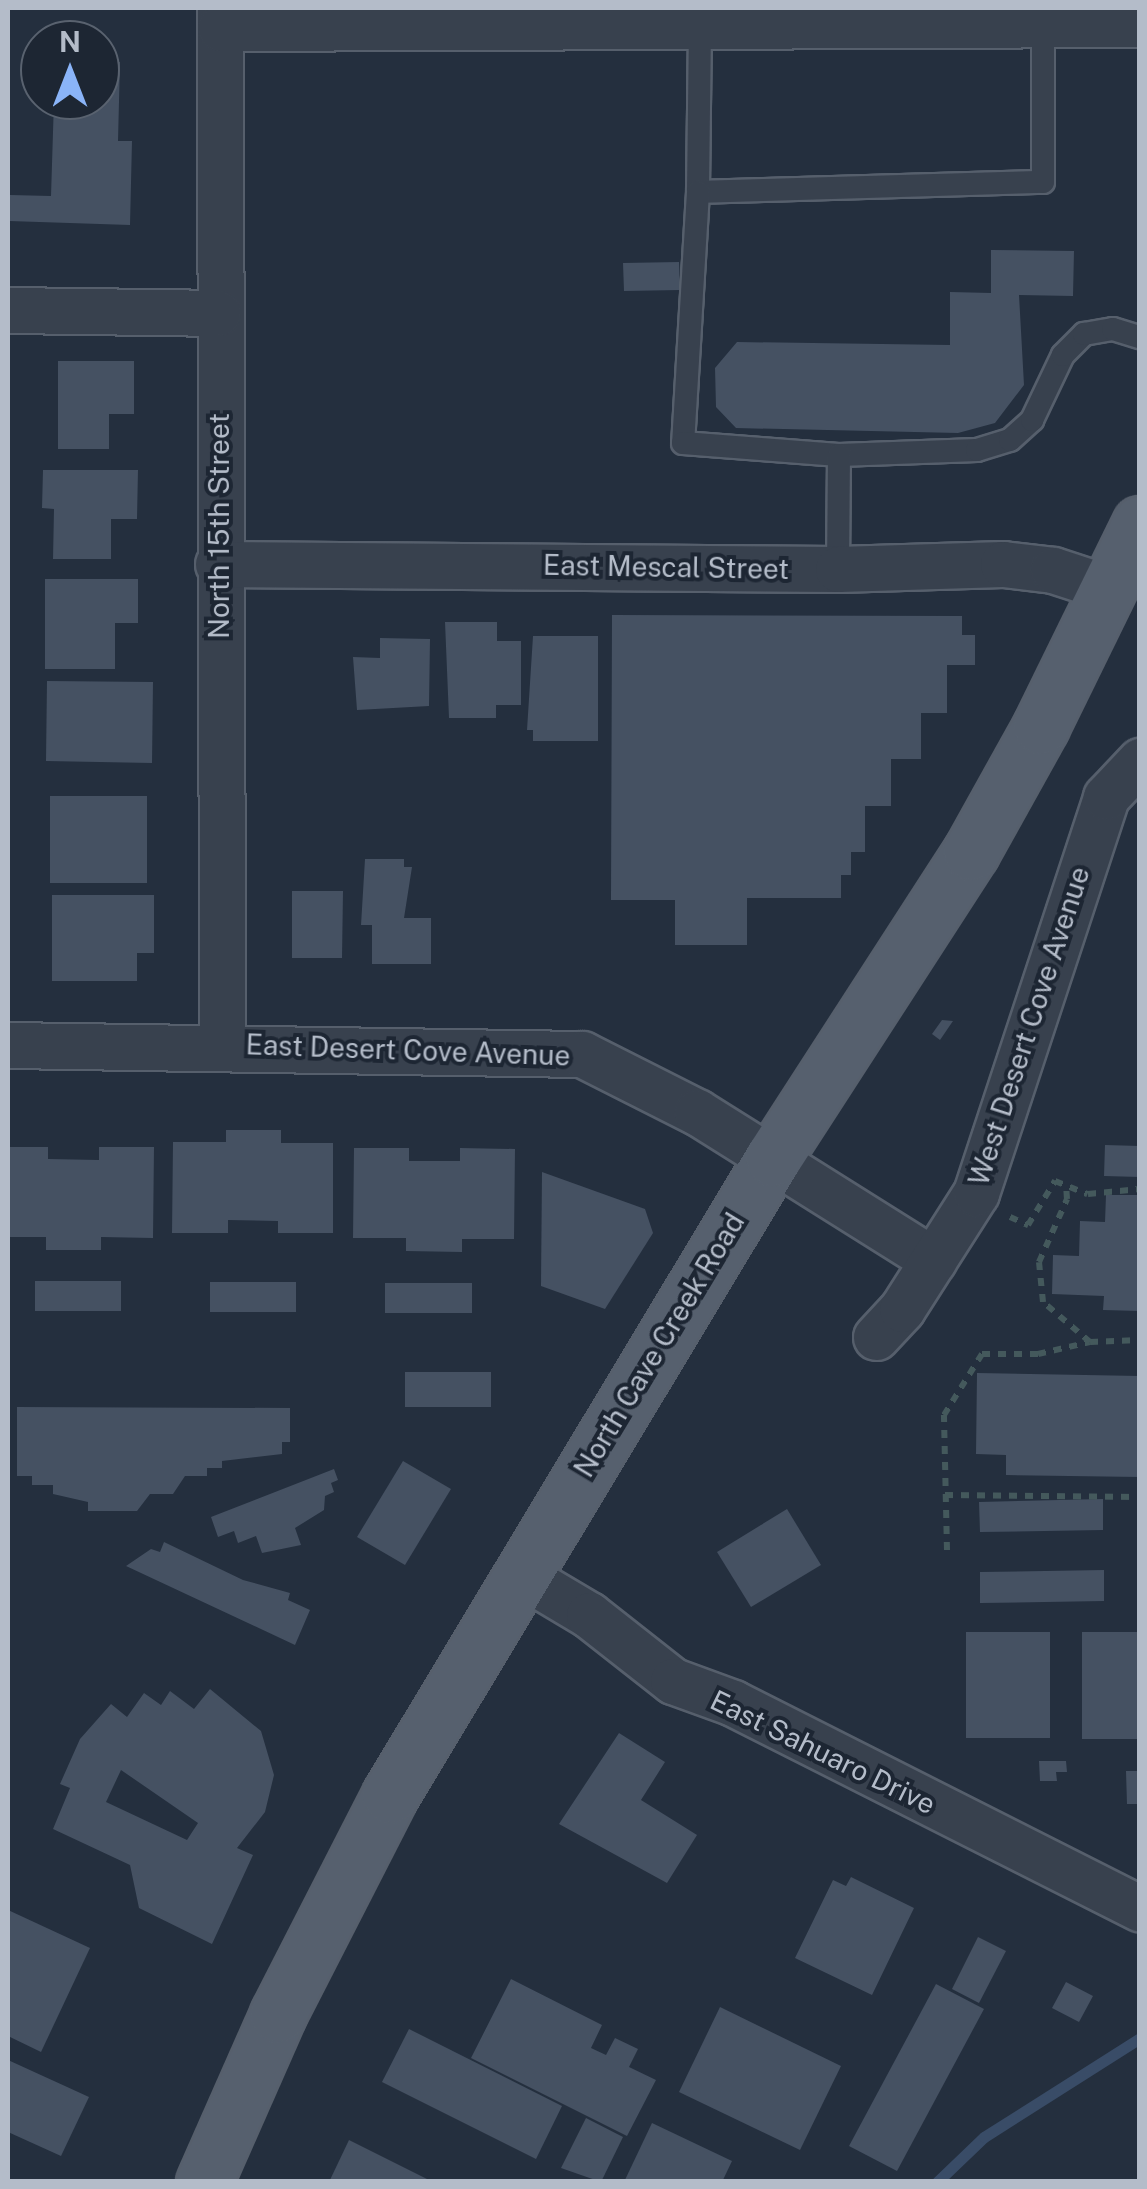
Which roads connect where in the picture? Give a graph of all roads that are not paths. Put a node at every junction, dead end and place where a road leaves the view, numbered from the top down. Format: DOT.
graph roads {
  1 [pos="220,18"];
  2 [pos="1043,24"];
  3 [pos="1140,24"];
  4 [pos="700,26"];
  5 [pos="698,192"];
  6 [pos="8,310"];
  7 [pos="218,313"];
  8 [pos="1140,337"];
  9 [pos="839,455"];
  10 [pos="1140,524"];
  11 [pos="218,564"];
  12 [pos="838,569"];
  13 [pos="1111,588"];
  14 [pos="1140,761"];
  15 [pos="8,1045"];
  16 [pos="222,1045"];
  17 [pos="772,1158"];
  18 [pos="933,1260"];
  19 [pos="876,1337"];
  20 [pos="520,1574"];
  21 [pos="1140,1909"];
  22 [pos="204,2182"];
  1 -- 4 [label="street"];
  1 -- 7 [label="street, North 15th Street"];
  2 -- 3 [label="street"];
  2 -- 4 [label="street"];
  2 -- 5 [label="lane"];
  4 -- 5 [label="lane"];
  5 -- 9 [label="lane"];
  6 -- 7 [label="street"];
  7 -- 11 [label="street, North 15th Street"];
  8 -- 9 [label="lane"];
  9 -- 12 [label="lane"];
  10 -- 13 [label="main road, North Cave Creek Road"];
  11 -- 12 [label="street, East Mescal Street"];
  11 -- 16 [label="street, North 15th Street"];
  12 -- 13 [label="street, East Mescal Street"];
  13 -- 17 [label="main road, North Cave Creek Road"];
  14 -- 18 [label="street, West Desert Cove Avenue"];
  15 -- 16 [label="street, East Desert Cove Avenue"];
  16 -- 17 [label="street, East Desert Cove Avenue"];
  17 -- 18 [label="street, East Desert Cove Avenue"];
  17 -- 20 [label="main road, North Cave Creek Road"];
  18 -- 19 [label="street, West Desert Cove Avenue"];
  20 -- 21 [label="street, East Sahuaro Drive"];
  20 -- 22 [label="main road, North Cave Creek Road"];
}
